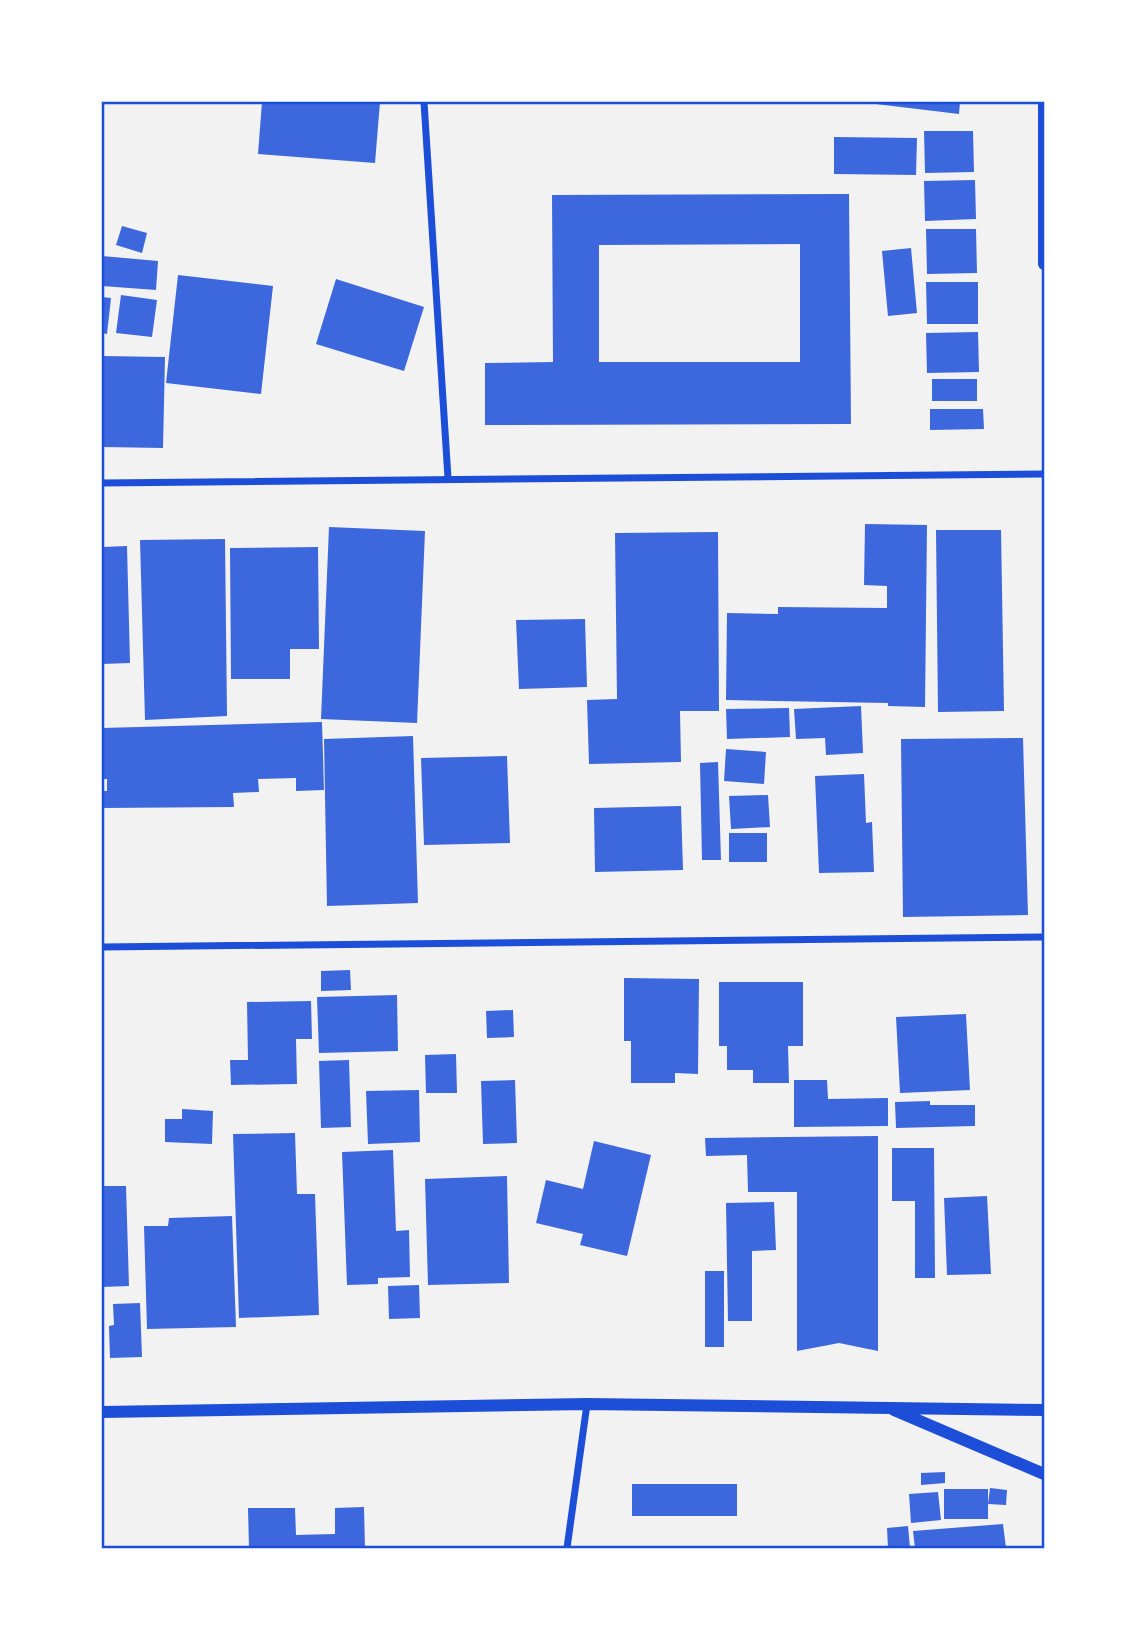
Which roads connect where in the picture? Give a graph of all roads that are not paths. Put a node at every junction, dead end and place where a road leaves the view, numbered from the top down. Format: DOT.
graph roads {
  1 [pos="424,102"];
  2 [pos="1044,102"];
  3 [pos="1044,146"];
  4 [pos="1045,264"];
  5 [pos="1045,474"];
  6 [pos="448,478"];
  7 [pos="102,483"];
  8 [pos="1045,937"];
  9 [pos="102,947"];
  10 [pos="587,1404"];
  11 [pos="887,1407"];
  12 [pos="1045,1410"];
  13 [pos="102,1412"];
  14 [pos="1045,1474"];
  15 [pos="567,1549"];
  1 -- 6 [label="street"];
  2 -- 3 [label="street"];
  3 -- 4 [label="street"];
  5 -- 6 [label="street"];
  6 -- 7 [label="street"];
  8 -- 9 [label="street"];
  10 -- 11 [label="street"];
  10 -- 13 [label="street"];
  10 -- 15 [label="street"];
  11 -- 12 [label="street"];
  11 -- 14 [label="street"];
}
